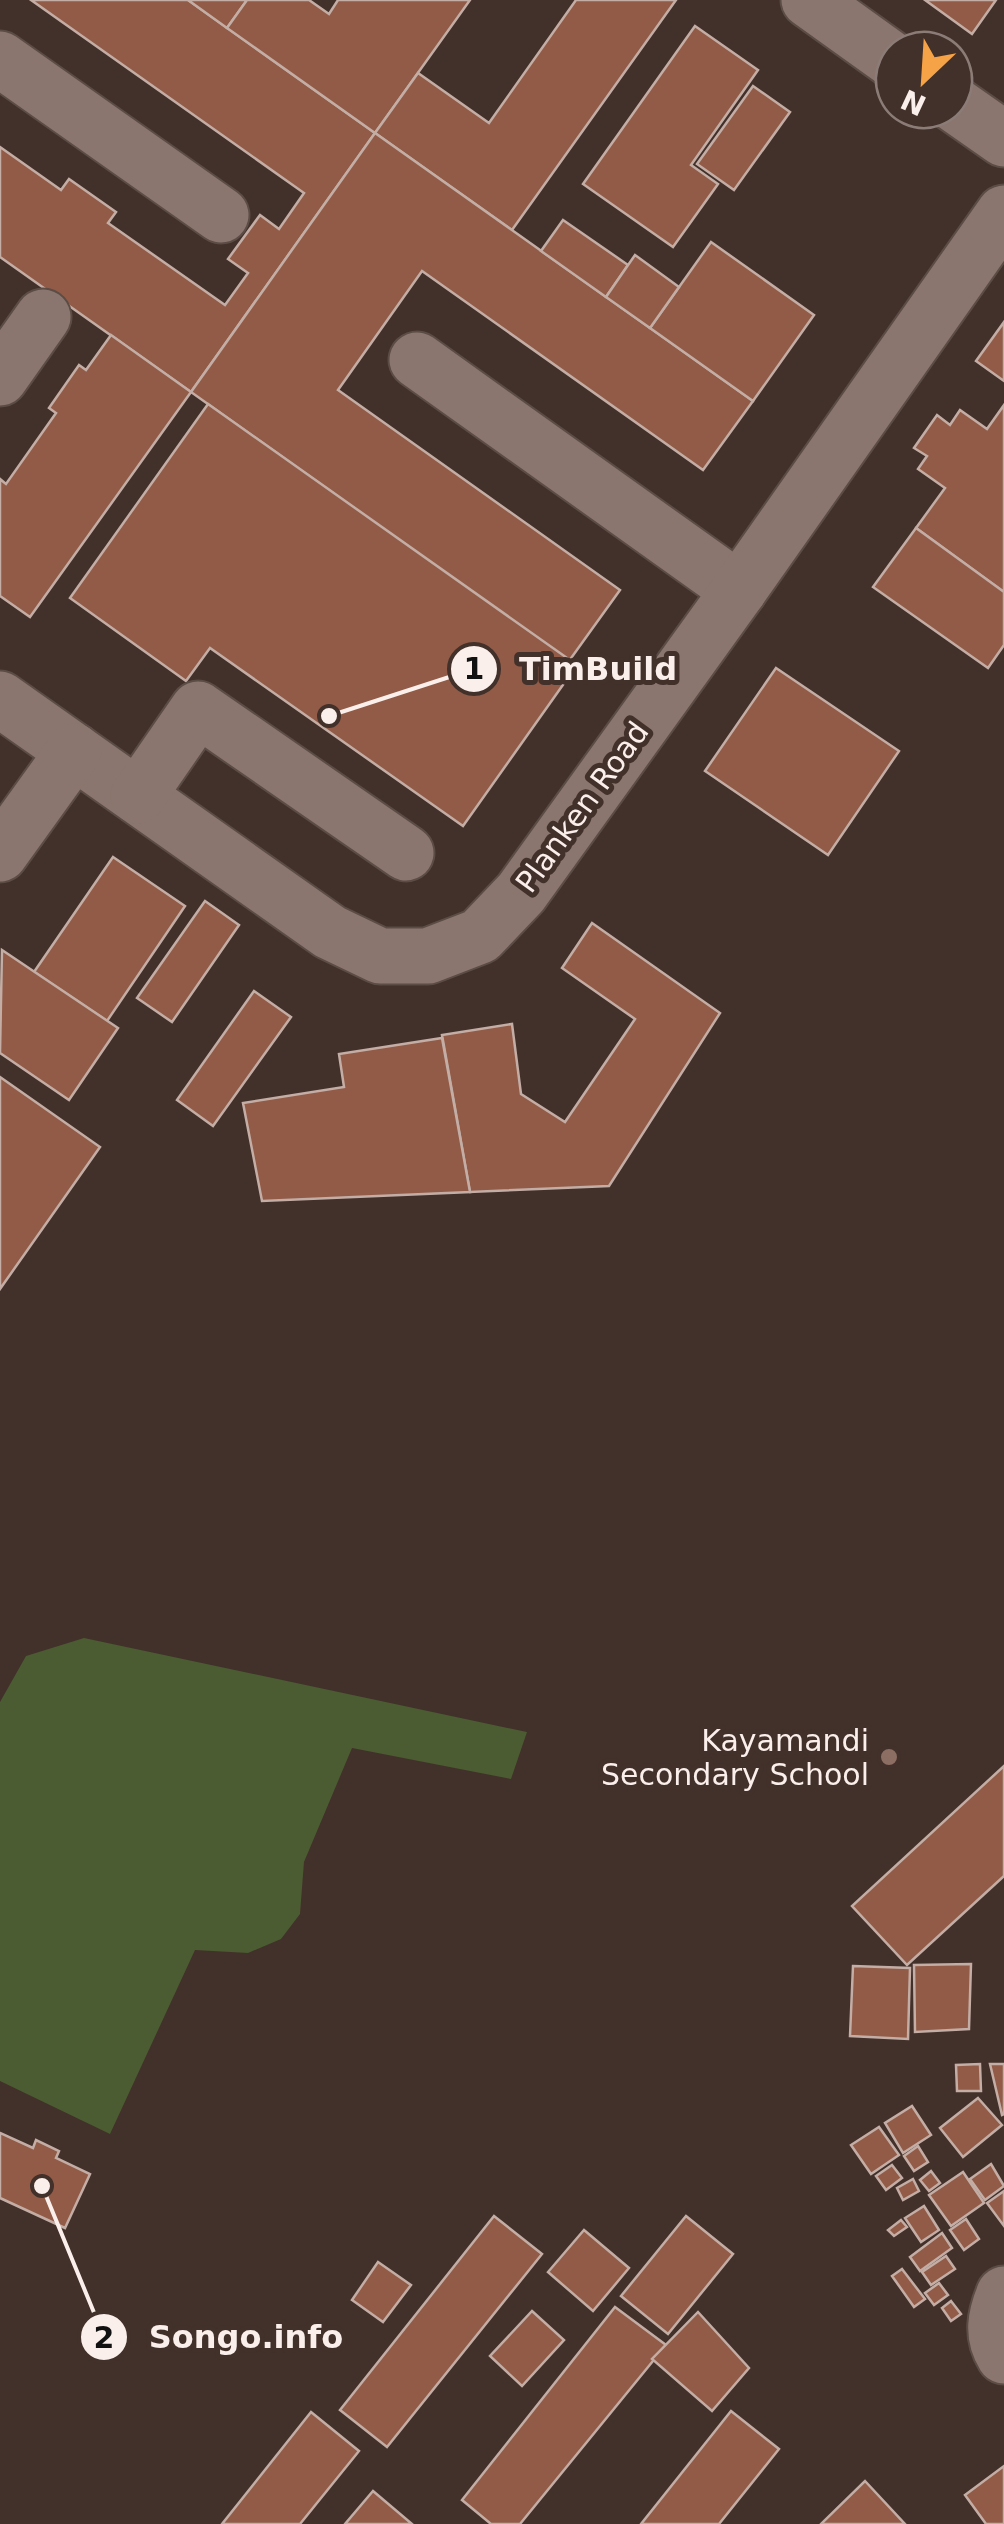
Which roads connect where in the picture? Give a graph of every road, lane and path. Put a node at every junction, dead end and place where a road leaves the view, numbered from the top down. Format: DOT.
graph roads {
  1 [pos="810,0"];
  2 [pos="874,46"];
  3 [pos="0,60"];
  4 [pos="974,118"];
  5 [pos="1004,139"];
  6 [pos="1004,213"];
  7 [pos="221,215"];
  8 [pos="43,317"];
  9 [pos="417,360"];
  10 [pos="0,378"];
  11 [pos="740,590"];
  12 [pos="0,699"];
  13 [pos="74,751"];
  14 [pos="138,796"];
  15 [pos="406,853"];
  16 [pos="0,854"];
  17 [pos="1004,2294"];
  18 [pos="1004,2356"];
  1 -- 2 [label="street"];
  3 -- 7 [label="street"];
  4 -- 5 [label="street"];
  6 -- 11 [label="street, Planken Road"];
  8 -- 10 [label="street"];
  9 -- 11 [label="street"];
  11 -- 14 [label="street, Planken Road"];
  12 -- 13 [label="street, Planken Road"];
  13 -- 14 [label="street, Planken Road"];
  13 -- 16 [label="street"];
  14 -- 15 [label="street"];
  17 -- 18 [label="street"];
}
